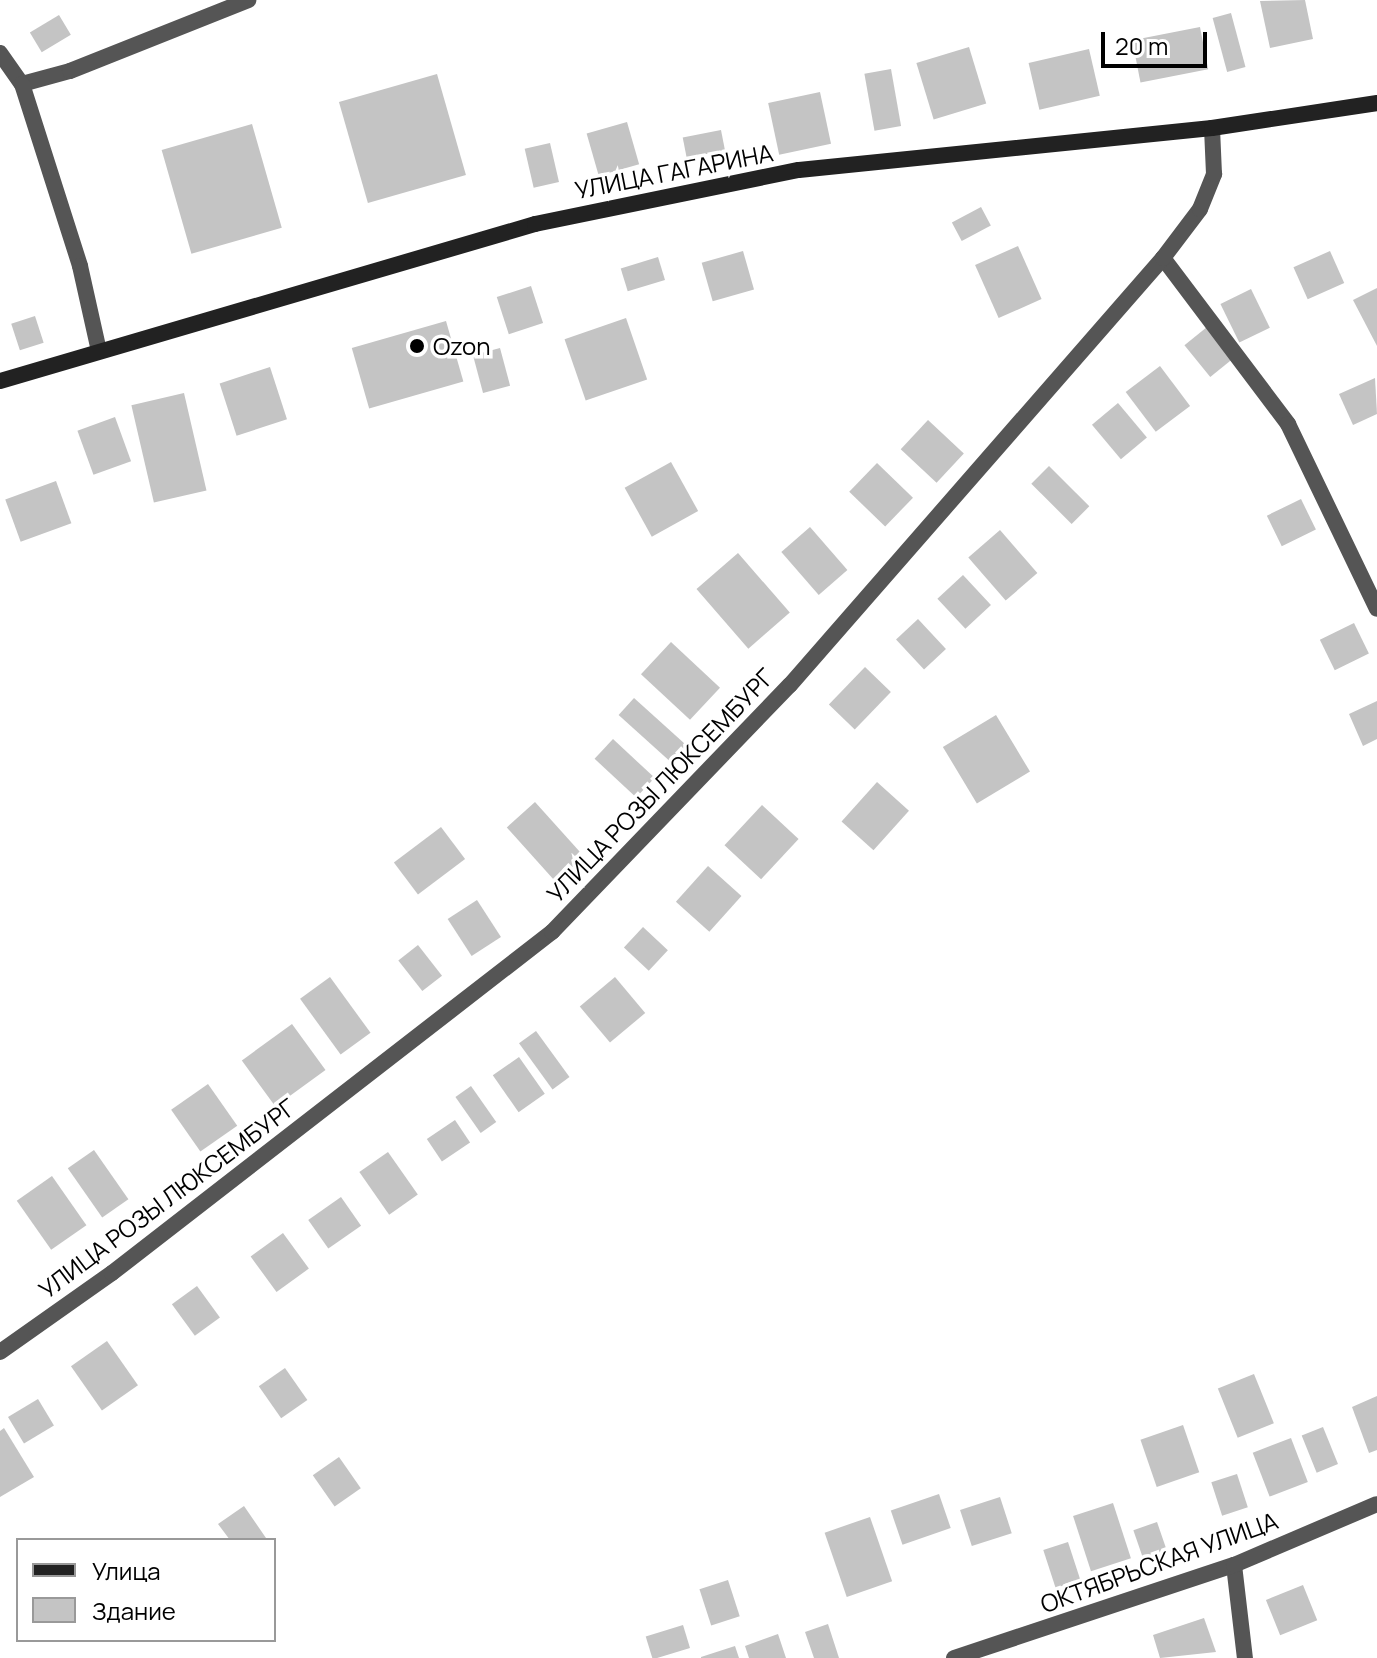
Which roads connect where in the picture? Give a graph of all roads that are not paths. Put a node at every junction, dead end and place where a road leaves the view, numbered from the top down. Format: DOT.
graph roads {
  1 [pos="248,0"];
  2 [pos="0,53"];
  3 [pos="22,84"];
  4 [pos="1377,103"];
  5 [pos="1212,128"];
  6 [pos="1163,258"];
  7 [pos="99,351"];
  8 [pos="0,381"];
  9 [pos="1377,609"];
  10 [pos="0,1352"];
  11 [pos="1377,1504"];
  12 [pos="1234,1565"];
  13 [pos="954,1658"];
  14 [pos="1245,1658"];
  1 -- 3 [label="street"];
  2 -- 3 [label="street"];
  3 -- 7 [label="street"];
  4 -- 5 [label="main road, УЛИЦА ГАГАРИНА"];
  5 -- 6 [label="street, УЛИЦА РОЗЫ ЛЮКСЕМБУРГ"];
  5 -- 7 [label="main road, УЛИЦА ГАГАРИНА"];
  6 -- 9 [label="street"];
  6 -- 10 [label="street, УЛИЦА РОЗЫ ЛЮКСЕМБУРГ"];
  7 -- 8 [label="main road, УЛИЦА ГАГАРИНА"];
  11 -- 12 [label="street, ОКТЯБРЬСКАЯ УЛИЦА"];
  12 -- 13 [label="street, ОКТЯБРЬСКАЯ УЛИЦА"];
  12 -- 14 [label="street"];
}
